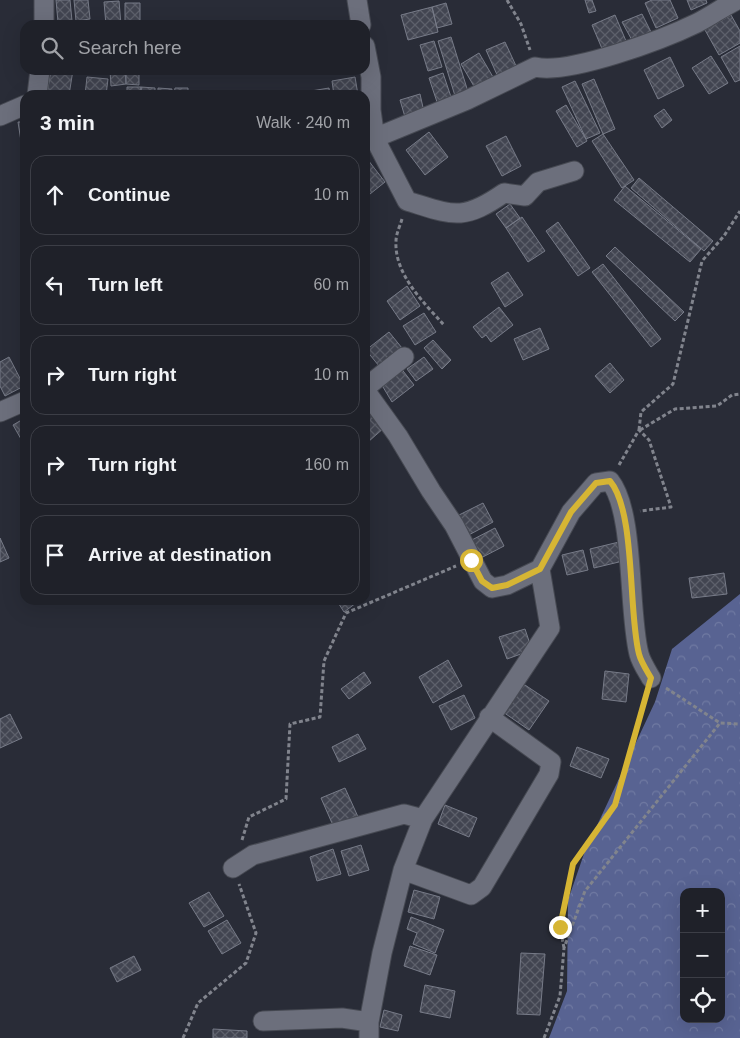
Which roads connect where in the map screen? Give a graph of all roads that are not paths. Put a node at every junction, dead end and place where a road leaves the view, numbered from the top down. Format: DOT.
graph roads {
  1 [pos="44,0"];
  2 [pos="357,0"];
  3 [pos="736,0"];
  4 [pos="44,20"];
  5 [pos="360,20"];
  6 [pos="370,72"];
  7 [pos="39,75"];
  8 [pos="38,90"];
  9 [pos="20,107"];
  10 [pos="0,116"];
  11 [pos="370,140"];
  12 [pos="574,171"];
  13 [pos="404,356"];
  14 [pos="370,385"];
  15 [pos="370,396"];
  16 [pos="20,403"];
  17 [pos="0,412"];
  18 [pos="540,569"];
  19 [pos="651,678"];
  20 [pos="489,717"];
  21 [pos="423,819"];
  22 [pos="233,868"];
  23 [pos="403,870"];
  24 [pos="263,1021"];
  25 [pos="369,1030"];
  1 -- 4 [label="street"];
  2 -- 5 [label="street"];
  3 -- 11 [label="street"];
  6 -- 11 [label="street"];
  7 -- 8 [label="street"];
  9 -- 10 [label="street"];
  11 -- 12 [label="street"];
  13 -- 14 [label="street"];
  15 -- 18 [label="street"];
  16 -- 17 [label="street"];
  18 -- 19 [label="street"];
  18 -- 20 [label="street"];
  20 -- 21 [label="street"];
  20 -- 23 [label="street"];
  21 -- 22 [label="street"];
  21 -- 23 [label="street"];
  23 -- 25 [label="street"];
  24 -- 25 [label="street"];
}
